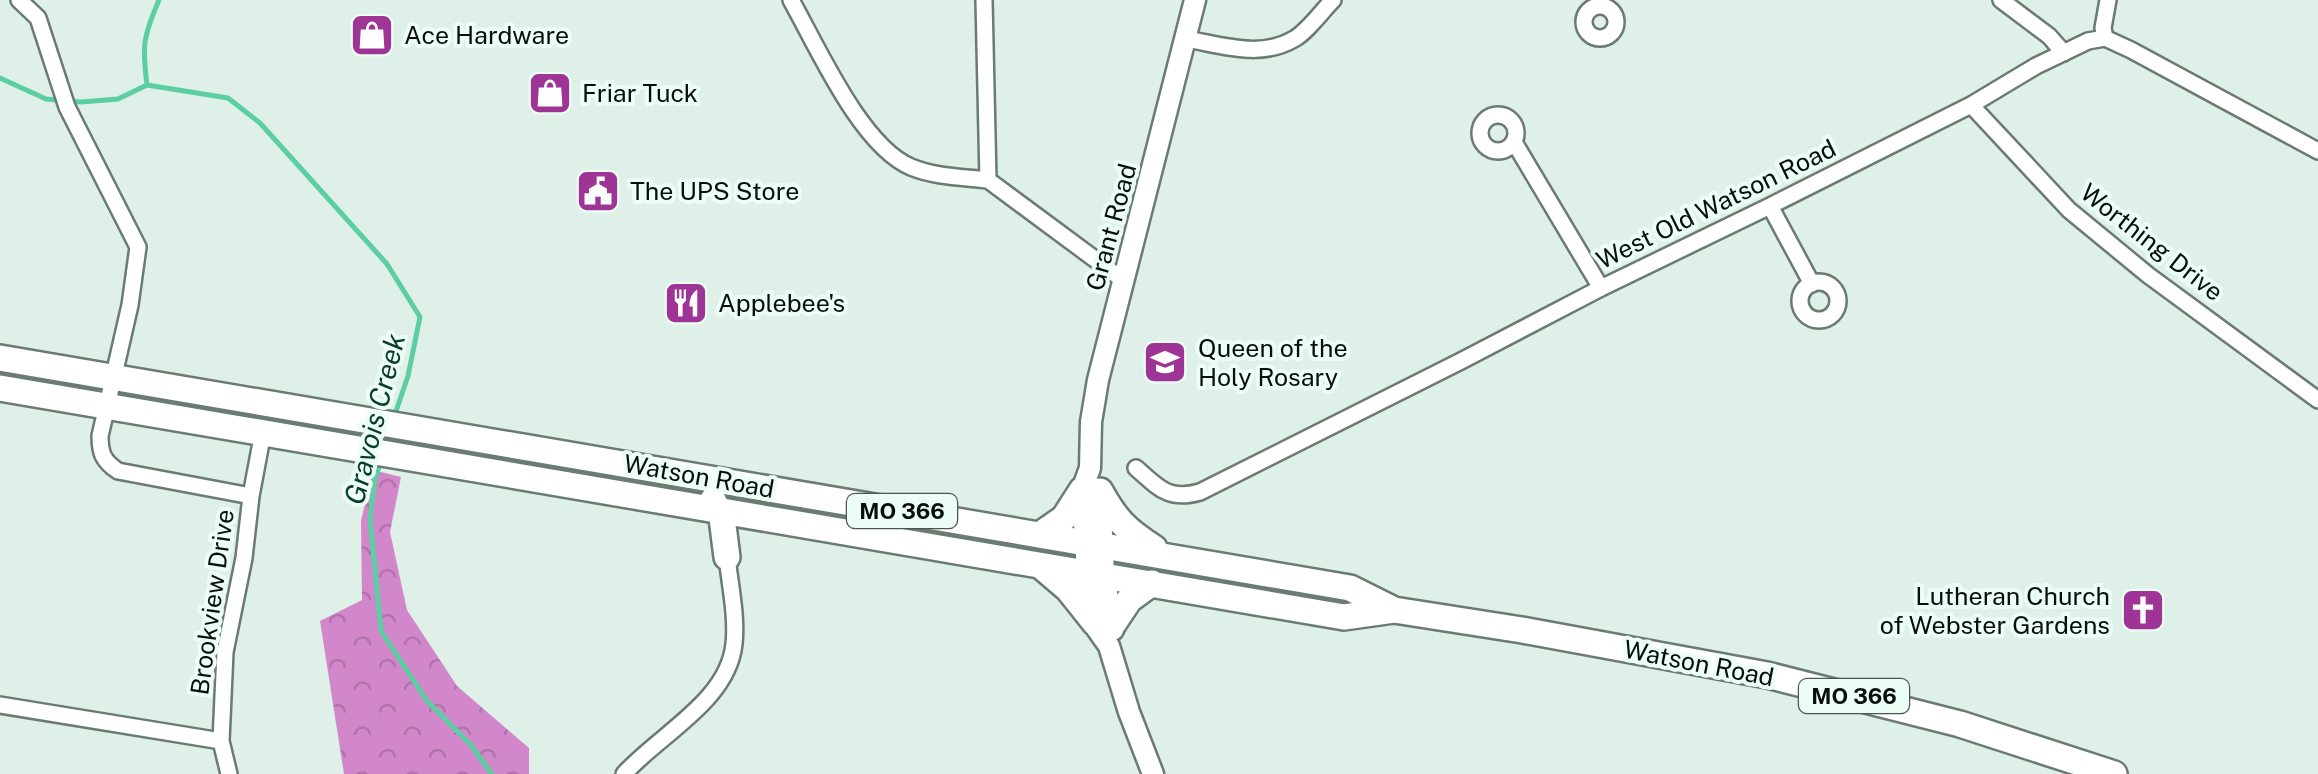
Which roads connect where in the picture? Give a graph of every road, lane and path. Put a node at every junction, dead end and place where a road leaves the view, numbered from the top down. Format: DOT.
graph roads {
  1 [pos="19,0"];
  2 [pos="791,0"];
  3 [pos="984,0"];
  4 [pos="1195,0"];
  5 [pos="1333,0"];
  6 [pos="2001,0"];
  7 [pos="2108,0"];
  8 [pos="2105,38"];
  9 [pos="1186,39"];
  10 [pos="2064,52"];
  11 [pos="1971,105"];
  12 [pos="1514,142"];
  13 [pos="2318,150"];
  14 [pos="988,180"];
  15 [pos="1770,206"];
  16 [pos="1123,280"];
  17 [pos="1812,284"];
  18 [pos="1600,288"];
  19 [pos="0,358"];
  20 [pos="114,377"];
  21 [pos="0,388"];
  22 [pos="2318,400"];
  23 [pos="106,406"];
  24 [pos="263,432"];
  25 [pos="1136,468"];
  26 [pos="1091,483"];
  27 [pos="703,494"];
  28 [pos="251,496"];
  29 [pos="753,515"];
  30 [pos="1041,534"];
  31 [pos="1094,543"];
  32 [pos="1167,555"];
  33 [pos="727,557"];
  34 [pos="1037,563"];
  35 [pos="1095,573"];
  36 [pos="1152,584"];
  37 [pos="1394,610"];
  38 [pos="1106,631"];
  39 [pos="0,705"];
  40 [pos="221,741"];
  41 [pos="228,774"];
  42 [pos="624,774"];
  43 [pos="1153,774"];
  44 [pos="2114,774"];
  1 -- 20 [label="street, Brookview Drive"];
  2 -- 14 [label="street"];
  3 -- 14 [label="street"];
  4 -- 9 [label="street, Grant Road"];
  5 -- 9 [label="street"];
  6 -- 10 [label="street"];
  7 -- 8 [label="street"];
  8 -- 10 [label="street, West Old Watson Road"];
  8 -- 13 [label="street"];
  9 -- 16 [label="street, Grant Road"];
  10 -- 11 [label="street, West Old Watson Road"];
  11 -- 15 [label="street, West Old Watson Road"];
  11 -- 22 [label="street, Worthing Drive"];
  12 -- 18 [label="street"];
  14 -- 16 [label="street"];
  15 -- 17 [label="street"];
  15 -- 18 [label="street, West Old Watson Road"];
  16 -- 26 [label="street, Grant Road"];
  18 -- 25 [label="street, West Old Watson Road"];
  19 -- 20 [label="main road, Watson Road / MO 366"];
  20 -- 23 [label="street, Brookview Drive"];
  20 -- 27 [label="main road, Watson Road / MO 366"];
  21 -- 23 [label="main road, Watson Road / MO 366"];
  23 -- 24 [label="main road, Watson Road / MO 366"];
  23 -- 28 [label="street, Brookview Drive"];
  24 -- 27 [label="main road, Watson Road / MO 366"];
  24 -- 28 [label="street, Brookview Drive"];
  26 -- 30 [label="main road"];
  26 -- 31 [label="street, Grant Road"];
  26 -- 32 [label="main road"];
  27 -- 29 [label="main road, Watson Road / MO 366"];
  27 -- 30 [label="main road, Watson Road / MO 366"];
  27 -- 33 [label="main road"];
  28 -- 40 [label="street, Brookview Drive"];
  29 -- 33 [label="main road"];
  29 -- 34 [label="main road, Watson Road / MO 366"];
  30 -- 31 [label="main road, Watson Road / MO 366"];
  31 -- 32 [label="main road, Watson Road / MO 366"];
  31 -- 35 [label="street, Grant Road"];
  32 -- 37 [label="main road, Watson Road / MO 366"];
  33 -- 42 [label="street"];
  34 -- 35 [label="main road, Watson Road / MO 366"];
  34 -- 38 [label="main road"];
  35 -- 36 [label="main road, Watson Road / MO 366"];
  35 -- 38 [label="street, Grant Road"];
  36 -- 37 [label="main road, Watson Road / MO 366"];
  36 -- 38 [label="main road"];
  37 -- 44 [label="main road, Watson Road / MO 366"];
  38 -- 43 [label="street, Grant Road"];
  39 -- 40 [label="street"];
  40 -- 41 [label="street, Brookview Drive"];
}
